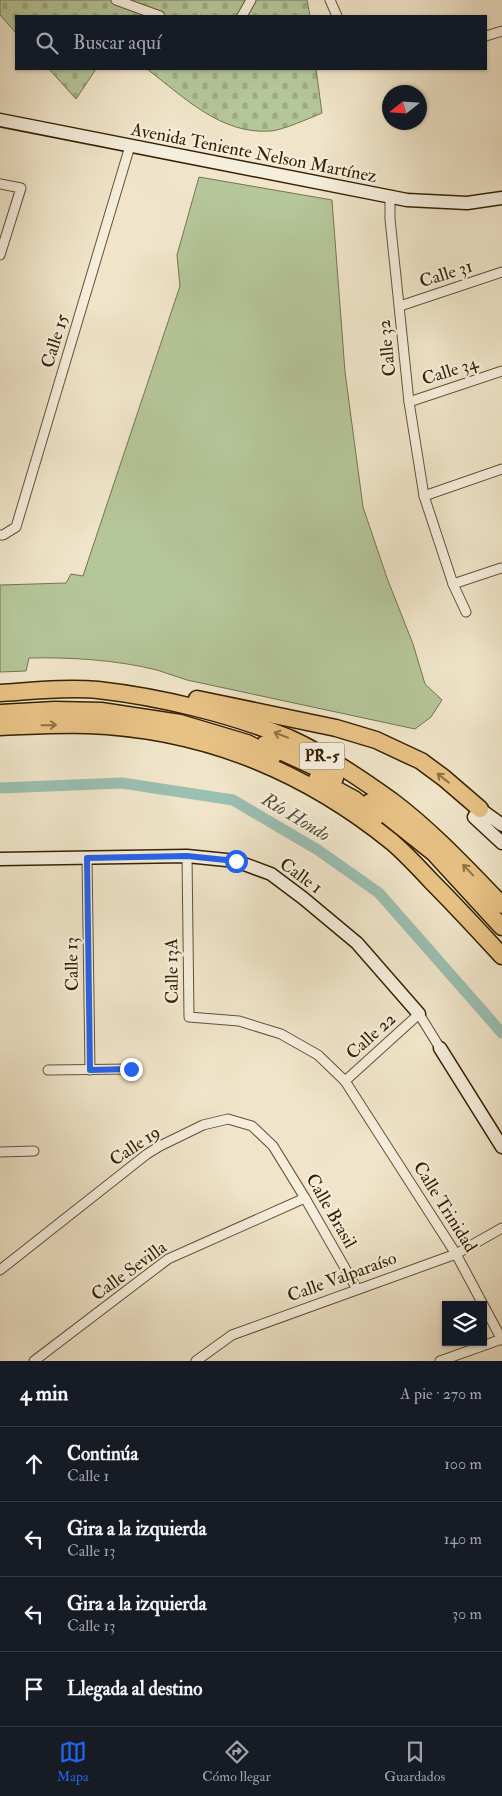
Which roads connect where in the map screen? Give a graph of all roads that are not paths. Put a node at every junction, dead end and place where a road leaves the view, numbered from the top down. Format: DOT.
graph roads {
  1 [pos="116,0"];
  2 [pos="251,0"];
  3 [pos="330,0"];
  4 [pos="157,15"];
  5 [pos="243,15"];
  6 [pos="337,15"];
  7 [pos="502,31"];
  8 [pos="487,36"];
  9 [pos="0,120"];
  10 [pos="130,146"];
  11 [pos="0,184"];
  12 [pos="390,197"];
  13 [pos="502,198"];
  14 [pos="0,255"];
  15 [pos="502,272"];
  16 [pos="400,306"];
  17 [pos="502,371"];
  18 [pos="409,402"];
  19 [pos="502,469"];
  20 [pos="424,496"];
  21 [pos="0,535"];
  22 [pos="501,568"];
  23 [pos="453,584"];
  24 [pos="466,612"];
  25 [pos="98,690"];
  26 [pos="0,693"];
  27 [pos="0,704"];
  28 [pos="0,713"];
  29 [pos="0,727"];
  30 [pos="477,813"];
  31 [pos="502,825"];
  32 [pos="502,843"];
  33 [pos="187,856"];
  34 [pos="87,858"];
  35 [pos="0,859"];
  36 [pos="502,905"];
  37 [pos="502,927"];
  38 [pos="502,941"];
  39 [pos="502,956"];
  40 [pos="419,1014"];
  41 [pos="440,1048"];
  42 [pos="131,1069"];
  43 [pos="48,1070"];
  44 [pos="90,1070"];
  45 [pos="345,1081"];
  46 [pos="370,1119"];
  47 [pos="502,1147"];
  48 [pos="34,1151"];
  49 [pos="0,1152"];
  50 [pos="291,1175"];
  51 [pos="306,1198"];
  52 [pos="502,1228"];
  53 [pos="456,1254"];
  54 [pos="0,1270"];
  55 [pos="357,1289"];
  56 [pos="502,1340"];
  57 [pos="34,1361"];
  58 [pos="196,1361"];
  59 [pos="440,1361"];
  1 -- 4 [label="street"];
  2 -- 5 [label="street"];
  3 -- 6 [label="street"];
  7 -- 8 [label="street"];
  9 -- 10 [label="street, Avenida Teniente Nelson Martínez"];
  10 -- 12 [label="street, Avenida Teniente Nelson Martínez"];
  10 -- 21 [label="street, Calle 15"];
  11 -- 14 [label="street"];
  12 -- 13 [label="street, Avenida Teniente Nelson Martínez"];
  12 -- 16 [label="street, Calle 32"];
  15 -- 16 [label="street, Calle 31"];
  16 -- 18 [label="street, Calle 32"];
  17 -- 18 [label="street, Calle 34"];
  18 -- 20 [label="street, Calle 32"];
  19 -- 20 [label="street"];
  20 -- 23 [label="street, Calle 32"];
  22 -- 23 [label="street"];
  23 -- 24 [label="street, Calle 32"];
  25 -- 26 [label="highway, PR-5"];
  30 -- 25 [label="highway, one-way"];
  36 -- 25 [label="highway, PR-5, one-way"];
  27 -- 37 [label="highway"];
  28 -- 38 [label="highway"];
  29 -- 39 [label="highway, PR-5, one-way"];
  30 -- 31 [label="street"];
  30 -- 32 [label="street"];
  33 -- 34 [label="street, Calle 1"];
  33 -- 40 [label="street, Calle 1"];
  33 -- 45 [label="street, Calle 13A"];
  34 -- 35 [label="street, Calle 1"];
  34 -- 44 [label="street, Calle 13"];
  40 -- 41 [label="street"];
  40 -- 45 [label="street, Calle 22"];
  41 -- 47 [label="street"];
  42 -- 44 [label="street"];
  43 -- 44 [label="street"];
  45 -- 46 [label="street, Calle 13A"];
  46 -- 53 [label="street, Calle Trinidad"];
  48 -- 49 [label="street"];
  50 -- 51 [label="street, Calle Brasil"];
  50 -- 54 [label="street, Calle 19"];
  51 -- 55 [label="street, Calle Brasil"];
  51 -- 57 [label="street, Calle Sevilla"];
  52 -- 53 [label="street, Calle Valparaíso"];
  53 -- 55 [label="street, Calle Valparaíso"];
  53 -- 56 [label="street, Calle Trinidad"];
  55 -- 58 [label="street, Calle Valparaíso"];
  56 -- 59 [label="street"];
}
